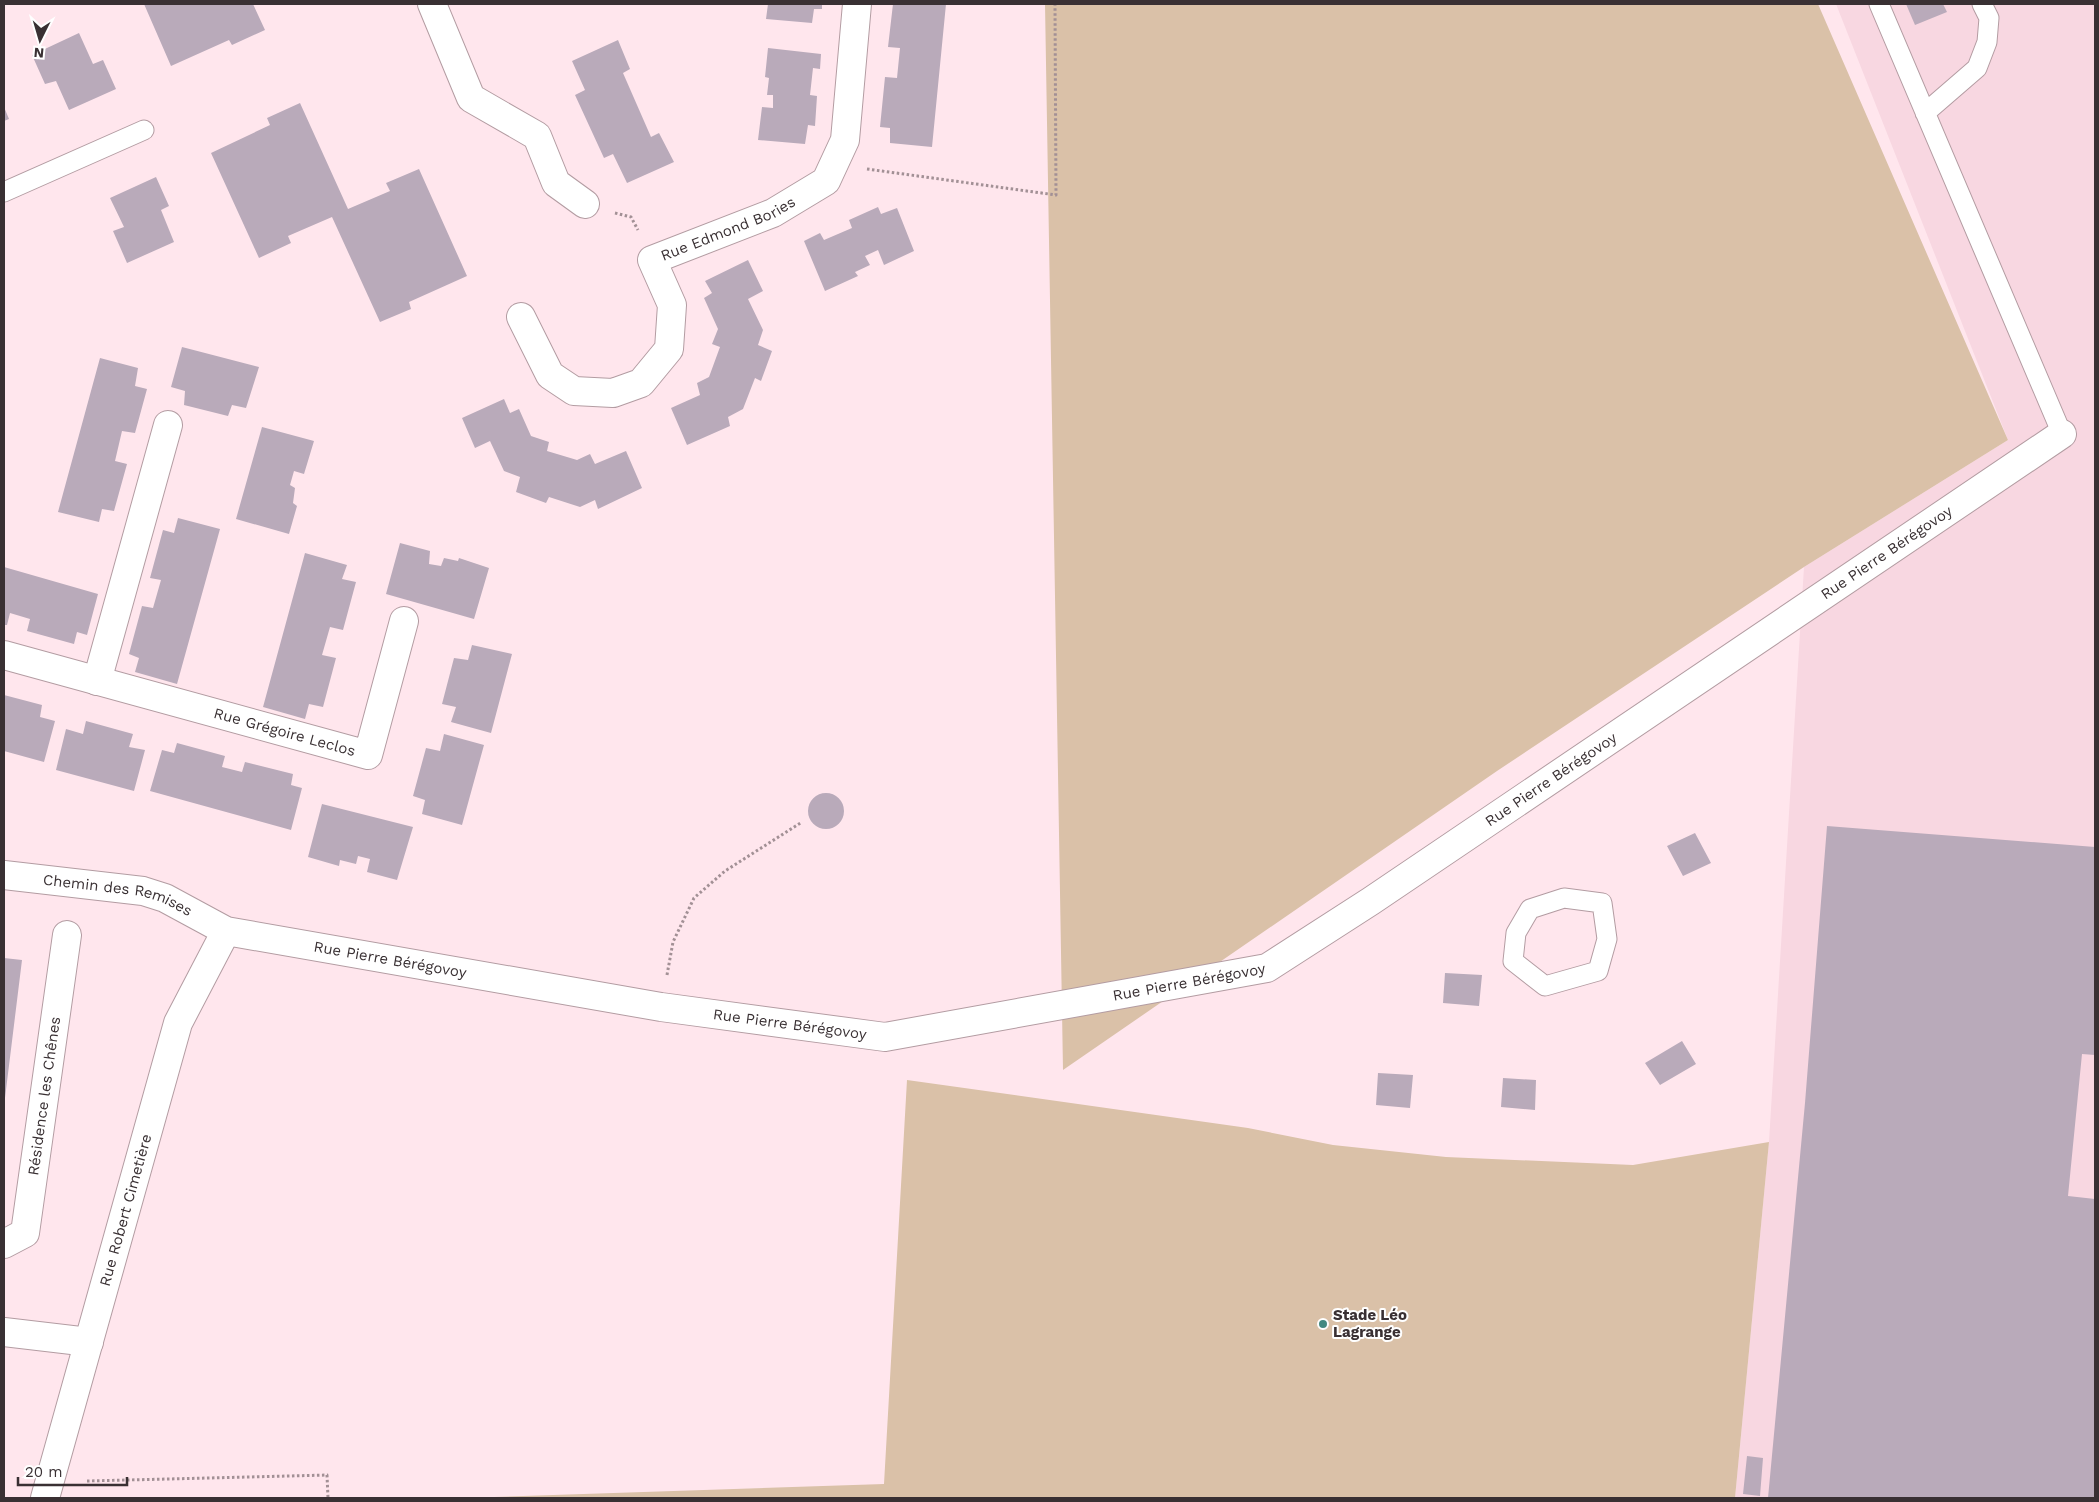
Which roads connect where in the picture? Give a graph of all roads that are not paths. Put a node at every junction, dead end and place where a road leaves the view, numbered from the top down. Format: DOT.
graph roads {
  1 [pos="432,4"];
  2 [pos="857,4"];
  3 [pos="1878,4"];
  4 [pos="1982,4"];
  5 [pos="1925,114"];
  6 [pos="144,130"];
  7 [pos="4,192"];
  8 [pos="585,204"];
  9 [pos="522,317"];
  10 [pos="168,425"];
  11 [pos="2062,434"];
  12 [pos="404,621"];
  13 [pos="4,655"];
  14 [pos="97,681"];
  15 [pos="4,875"];
  16 [pos="226,931"];
  17 [pos="67,935"];
  18 [pos="1513,961"];
  19 [pos="4,1244"];
  20 [pos="4,1332"];
  21 [pos="89,1342"];
  22 [pos="45,1498"];
  1 -- 8 [label="street"];
  2 -- 9 [label="street, Rue Edmond Bories"];
  3 -- 5 [label="lane"];
  4 -- 5 [label="lane"];
  5 -- 11 [label="lane"];
  6 -- 7 [label="lane"];
  10 -- 14 [label="street"];
  11 -- 16 [label="street, Rue Pierre Bérégovoy"];
  12 -- 14 [label="street, Rue Grégoire Leclos"];
  13 -- 14 [label="street, Rue Grégoire Leclos"];
  15 -- 16 [label="street, Chemin des Remises"];
  16 -- 21 [label="street, Rue Robert Cimetière"];
  17 -- 19 [label="street, Résidence les Chênes"];
  18 -- 18 [label="lane"];
  20 -- 21 [label="street"];
  21 -- 22 [label="street, Rue Robert Cimetière"];
}
